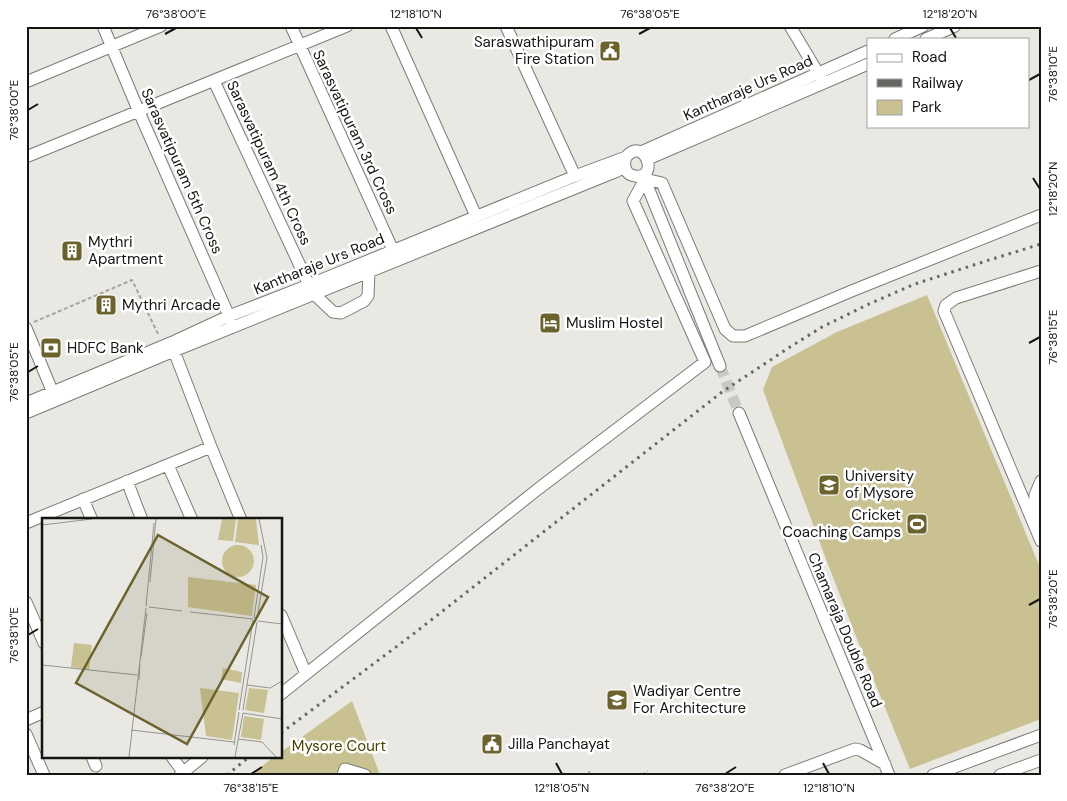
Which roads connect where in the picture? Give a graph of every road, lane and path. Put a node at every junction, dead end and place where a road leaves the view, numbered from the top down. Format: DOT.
graph roads {
  1 [pos="103,26"];
  2 [pos="161,26"];
  3 [pos="291,26"];
  4 [pos="347,26"];
  5 [pos="391,26"];
  6 [pos="506,26"];
  7 [pos="790,26"];
  8 [pos="923,26"];
  9 [pos="955,26"];
  10 [pos="897,38"];
  11 [pos="928,38"];
  12 [pos="299,46"];
  13 [pos="112,47"];
  14 [pos="867,52"];
  15 [pos="867,64"];
  16 [pos="821,78"];
  17 [pos="214,81"];
  18 [pos="26,82"];
  19 [pos="139,112"];
  20 [pos="644,155"];
  21 [pos="26,157"];
  22 [pos="625,162"];
  23 [pos="575,176"];
  24 [pos="644,177"];
  25 [pos="1041,215"];
  26 [pos="476,216"];
  27 [pos="395,255"];
  28 [pos="1041,271"];
  29 [pos="369,272"];
  30 [pos="311,290"];
  31 [pos="231,322"];
  32 [pos="29,326"];
  33 [pos="169,349"];
  34 [pos="720,366"];
  35 [pos="52,393"];
  36 [pos="26,403"];
  37 [pos="26,413"];
  38 [pos="739,413"];
  39 [pos="211,447"];
  40 [pos="168,465"];
  41 [pos="127,481"];
  42 [pos="1041,481"];
  43 [pos="83,499"];
  44 [pos="44,518"];
  45 [pos="91,518"];
  46 [pos="141,518"];
  47 [pos="191,518"];
  48 [pos="240,518"];
  49 [pos="42,519"];
  50 [pos="26,523"];
  51 [pos="1034,524"];
  52 [pos="1041,541"];
  53 [pos="26,602"];
  54 [pos="282,617"];
  55 [pos="42,638"];
  56 [pos="306,674"];
  57 [pos="282,693"];
  58 [pos="42,713"];
  59 [pos="26,720"];
  60 [pos="26,734"];
  61 [pos="1041,735"];
  62 [pos="173,758"];
  63 [pos="201,758"];
  64 [pos="1041,760"];
  65 [pos="887,769"];
  66 [pos="589,771"];
  67 [pos="648,771"];
  68 [pos="182,773"];
  69 [pos="44,775"];
  70 [pos="343,775"];
  71 [pos="365,775"];
  72 [pos="590,775"];
  73 [pos="642,775"];
  74 [pos="785,775"];
  75 [pos="934,775"];
  76 [pos="1000,775"];
  1 -- 13 [label="street, Sarasvatipuram 5th Cross"];
  2 -- 13 [label="street"];
  3 -- 12 [label="street, Sarasvatipuram 3rd Cross"];
  4 -- 12 [label="street"];
  5 -- 26 [label="street"];
  6 -- 23 [label="street"];
  7 -- 16 [label="street"];
  8 -- 10 [label="street"];
  9 -- 11 [label="street"];
  12 -- 17 [label="street"];
  12 -- 27 [label="street, Sarasvatipuram 3rd Cross"];
  13 -- 18 [label="street"];
  13 -- 19 [label="street, Sarasvatipuram 5th Cross"];
  14 -- 16 [label="street, Kantharaje Urs Road"];
  15 -- 16 [label="street, Kantharaje Urs Road"];
  16 -- 20 [label="street, Kantharaje Urs Road"];
  17 -- 19 [label="street"];
  17 -- 30 [label="street, Sarasvatipuram 4th Cross"];
  19 -- 21 [label="street"];
  19 -- 31 [label="street, Sarasvatipuram 5th Cross"];
  20 -- 22 [label="street"];
  20 -- 24 [label="street"];
  22 -- 23 [label="street, Kantharaje Urs Road"];
  22 -- 24 [label="street"];
  22 -- 27 [label="street, Kantharaje Urs Road"];
  23 -- 26 [label="street, Kantharaje Urs Road"];
  24 -- 25 [label="street"];
  24 -- 34 [label="street"];
  24 -- 56 [label="street"];
  26 -- 27 [label="street, Kantharaje Urs Road"];
  27 -- 29 [label="street, Kantharaje Urs Road"];
  27 -- 30 [label="street, Kantharaje Urs Road"];
  28 -- 51 [label="street"];
  29 -- 30 [label="street, Kantharaje Urs Road"];
  29 -- 30 [label="street"];
  30 -- 31 [label="street, Kantharaje Urs Road"];
  31 -- 33 [label="street, Kantharaje Urs Road"];
  32 -- 33 [label="path"];
  32 -- 35 [label="street"];
  33 -- 35 [label="street, Kantharaje Urs Road"];
  33 -- 37 [label="street, Kantharaje Urs Road"];
  33 -- 39 [label="street"];
  35 -- 36 [label="street, Kantharaje Urs Road"];
  38 -- 65 [label="street, Chamaraja Double Road"];
  39 -- 40 [label="street"];
  39 -- 48 [label="street"];
  40 -- 41 [label="street"];
  40 -- 47 [label="street"];
  41 -- 43 [label="street"];
  41 -- 46 [label="street"];
  42 -- 51 [label="street"];
  43 -- 44 [label="street"];
  43 -- 45 [label="street"];
  49 -- 50 [label="street"];
  51 -- 52 [label="street"];
  53 -- 55 [label="street"];
  54 -- 56 [label="street"];
  56 -- 57 [label="street"];
  58 -- 59 [label="street"];
  60 -- 69 [label="street"];
  61 -- 75 [label="street"];
  62 -- 68 [label="street"];
  63 -- 68 [label="street"];
  64 -- 76 [label="street"];
  65 -- 74 [label="street"];
  66 -- 72 [label="path"];
  67 -- 73 [label="path"];
  70 -- 71 [label="street"];
}
